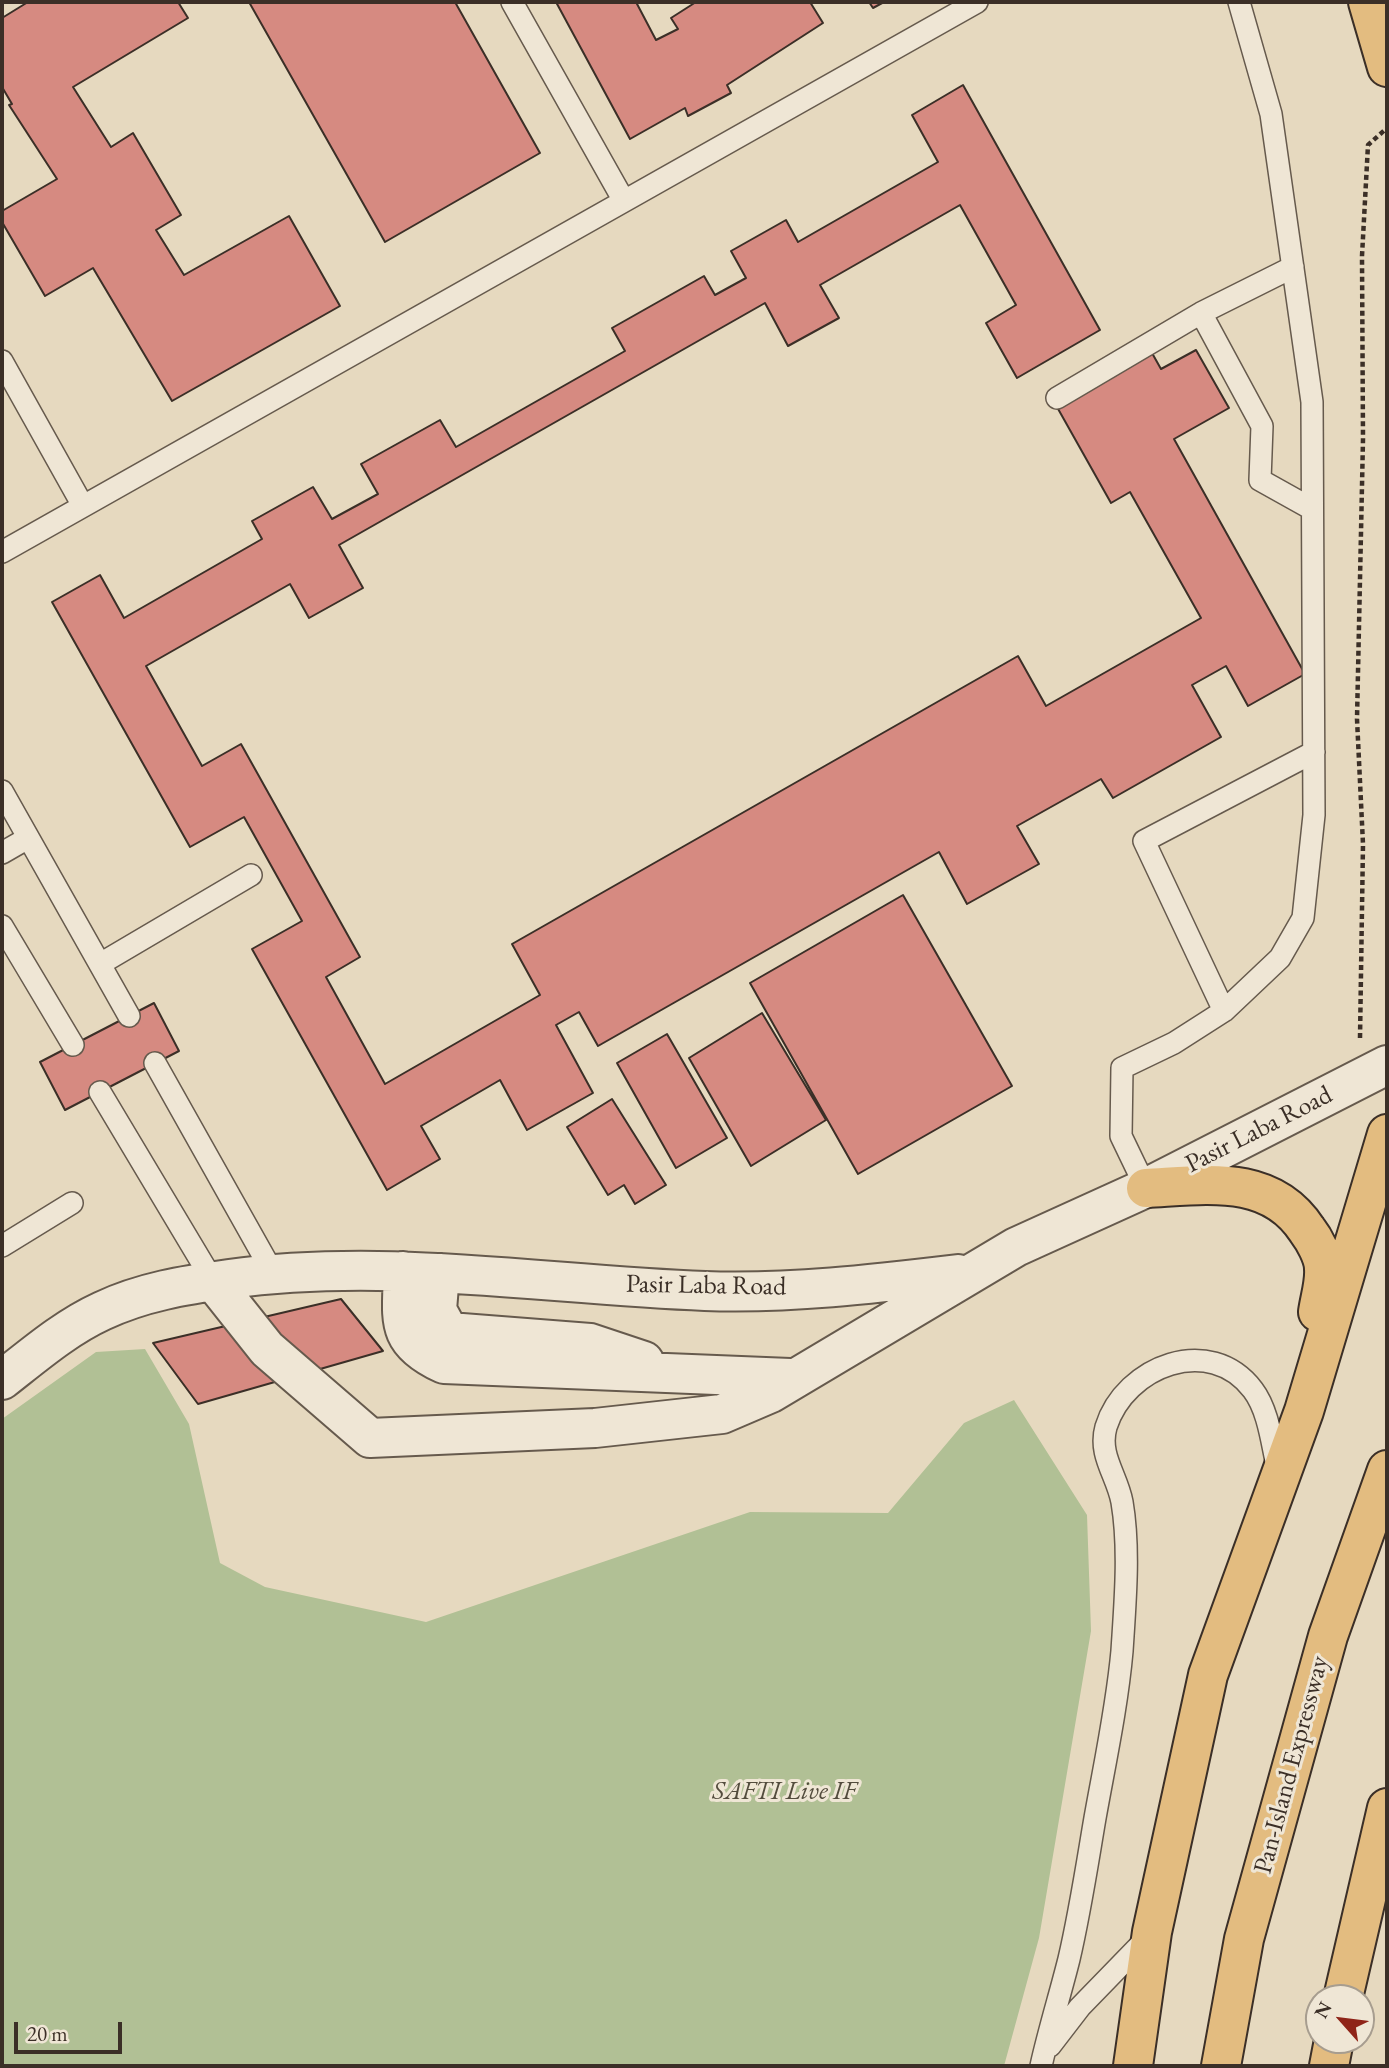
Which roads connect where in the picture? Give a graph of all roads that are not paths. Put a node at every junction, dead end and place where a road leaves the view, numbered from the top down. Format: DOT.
graph roads {
  1 [pos="512,2"];
  2 [pos="977,2"];
  3 [pos="1239,2"];
  4 [pos="1368,2"];
  5 [pos="1387,67"];
  6 [pos="624,201"];
  7 [pos="1293,267"];
  8 [pos="1201,313"];
  9 [pos="2,361"];
  10 [pos="1057,398"];
  11 [pos="83,506"];
  12 [pos="1312,509"];
  13 [pos="2,552"];
  14 [pos="1314,752"];
  15 [pos="2,791"];
  16 [pos="28,838"];
  17 [pos="2,853"];
  18 [pos="251,875"];
  19 [pos="2,926"];
  20 [pos="100,964"];
  21 [pos="1224,1011"];
  22 [pos="129,1016"];
  23 [pos="73,1045"];
  24 [pos="155,1063"];
  25 [pos="1387,1065"];
  26 [pos="100,1092"];
  27 [pos="1387,1134"];
  28 [pos="1146,1188"];
  29 [pos="72,1203"];
  30 [pos="2,1246"];
  31 [pos="403,1271"];
  32 [pos="974,1272"];
  33 [pos="274,1273"];
  34 [pos="440,1273"];
  35 [pos="213,1281"];
  36 [pos="688,1376"];
  37 [pos="792,1378"];
  38 [pos="2,1380"];
  39 [pos="1304,1411"];
  40 [pos="1387,1470"];
  41 [pos="1280,1476"];
  42 [pos="1387,1810"];
  43 [pos="1153,1932"];
  44 [pos="1346,1984"];
  45 [pos="1043,2059"];
  46 [pos="1133,2066"];
  47 [pos="1221,2066"];
  1 -- 6 [label="lane"];
  2 -- 6 [label="lane"];
  3 -- 7 [label="lane"];
  4 -- 5 [label="highway"];
  6 -- 11 [label="lane"];
  7 -- 8 [label="lane"];
  7 -- 12 [label="lane"];
  8 -- 10 [label="lane"];
  8 -- 12 [label="lane"];
  9 -- 11 [label="lane"];
  11 -- 13 [label="lane"];
  12 -- 14 [label="lane"];
  14 -- 21 [label="lane"];
  14 -- 21 [label="lane"];
  15 -- 16 [label="lane"];
  16 -- 17 [label="lane"];
  16 -- 20 [label="lane"];
  18 -- 20 [label="lane"];
  19 -- 23 [label="lane"];
  20 -- 22 [label="lane"];
  21 -- 28 [label="lane"];
  24 -- 33 [label="lane"];
  25 -- 28 [label="street, Pasir Laba Road"];
  26 -- 35 [label="lane"];
  27 -- 39 [label="highway"];
  28 -- 32 [label="street, Pasir Laba Road"];
  28 -- 39 [label="highway"];
  29 -- 30 [label="lane"];
  31 -- 33 [label="street, Pasir Laba Road"];
  31 -- 34 [label="street, Pasir Laba Road"];
  31 -- 36 [label="street"];
  32 -- 34 [label="street, Pasir Laba Road"];
  32 -- 37 [label="street"];
  33 -- 35 [label="street, Pasir Laba Road"];
  34 -- 36 [label="street"];
  35 -- 37 [label="street"];
  35 -- 38 [label="street, Pasir Laba Road"];
  36 -- 37 [label="street"];
  39 -- 41 [label="highway"];
  40 -- 47 [label="highway, Pan-Island Expressway"];
  41 -- 43 [label="highway"];
  41 -- 45 [label="lane"];
  42 -- 44 [label="highway"];
  43 -- 45 [label="lane"];
  43 -- 46 [label="highway"];
}
